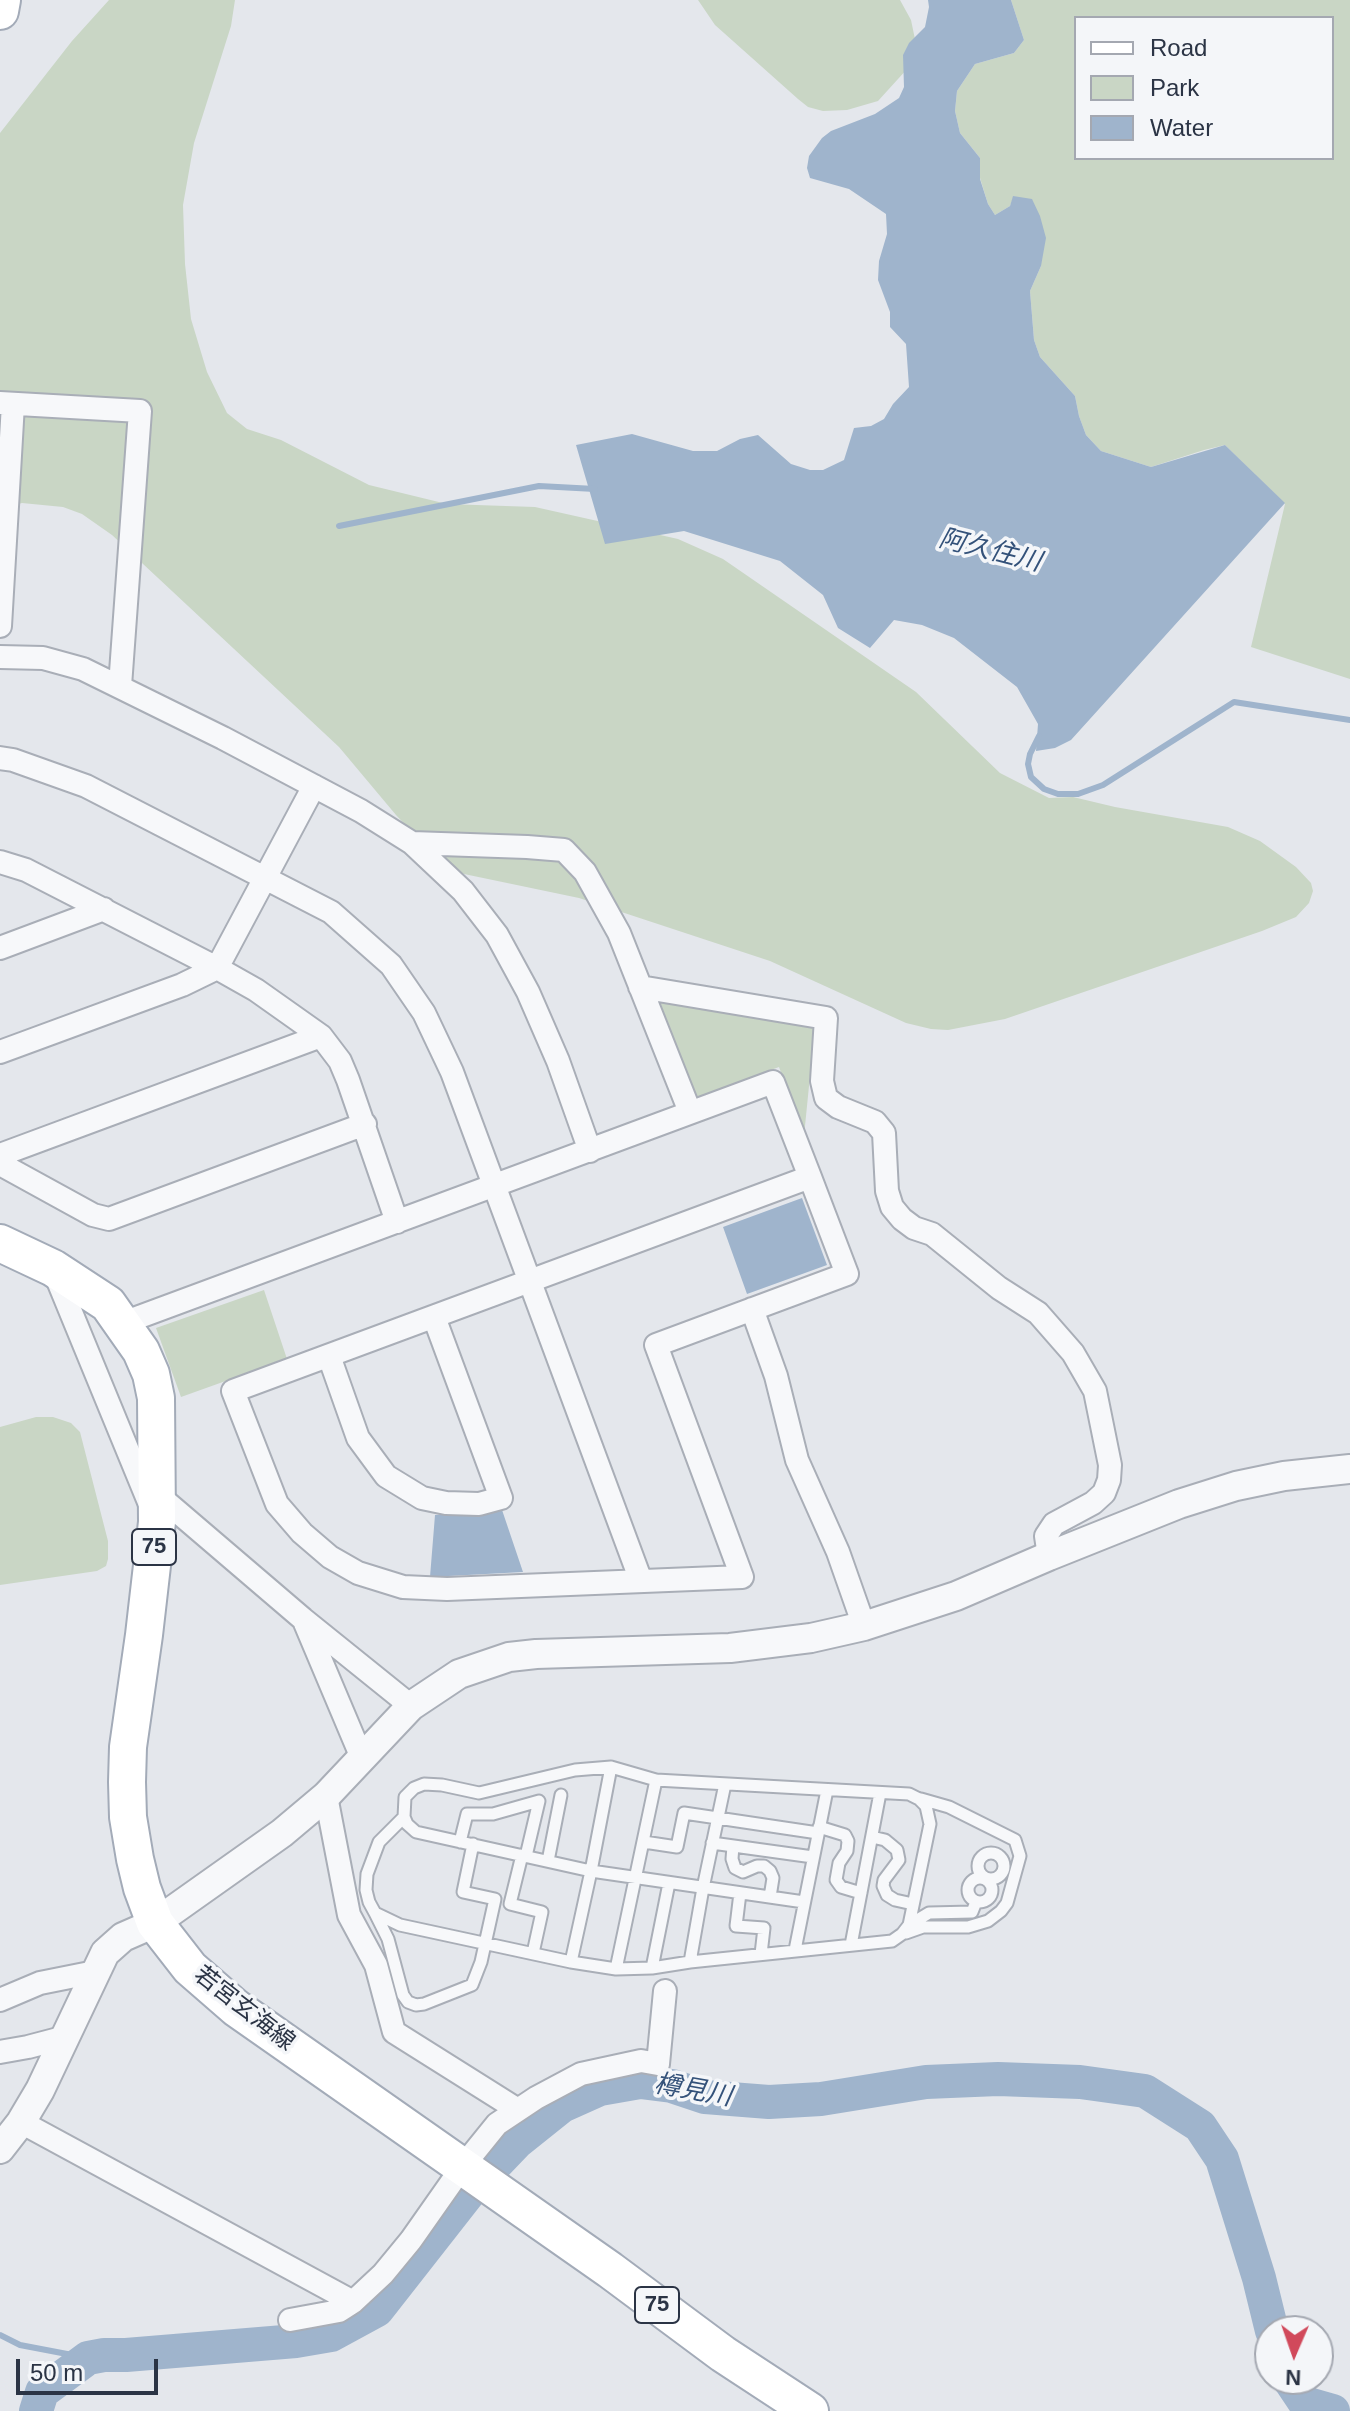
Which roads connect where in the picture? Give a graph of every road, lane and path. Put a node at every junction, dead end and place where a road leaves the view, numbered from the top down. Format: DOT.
graph roads {
  1 [pos="2,0"];
  2 [pos="0,11"];
  3 [pos="6,404"];
  4 [pos="0,626"];
  5 [pos="0,657"];
  6 [pos="120,686"];
  7 [pos="0,758"];
  8 [pos="314,786"];
  9 [pos="412,843"];
  10 [pos="0,862"];
  11 [pos="266,880"];
  12 [pos="104,909"];
  13 [pos="0,948"];
  14 [pos="217,968"];
  15 [pos="640,987"];
  16 [pos="321,1036"];
  17 [pos="0,1052"];
  18 [pos="690,1112"];
  19 [pos="365,1124"];
  20 [pos="590,1151"];
  21 [pos="0,1155"];
  22 [pos="0,1164"];
  23 [pos="810,1177"];
  24 [pos="494,1185"];
  25 [pos="397,1222"];
  26 [pos="0,1243"];
  27 [pos="53,1268"];
  28 [pos="530,1282"];
  29 [pos="752,1309"];
  30 [pos="434,1317"];
  31 [pos="123,1323"];
  32 [pos="329,1356"];
  33 [pos="1350,1469"];
  34 [pos="157,1508"];
  35 [pos="1049,1556"];
  36 [pos="641,1581"];
  37 [pos="303,1619"];
  38 [pos="864,1626"];
  39 [pos="411,1706"];
  40 [pos="362,1758"];
  41 [pos="611,1767"];
  42 [pos="656,1780"];
  43 [pos="725,1784"];
  44 [pos="827,1790"];
  45 [pos="880,1793"];
  46 [pos="561,1795"];
  47 [pos="326,1796"];
  48 [pos="919,1799"];
  49 [pos="404,1817"];
  50 [pos="717,1819"];
  51 [pos="818,1830"];
  52 [pos="1001,1834"];
  53 [pos="872,1837"];
  54 [pos="644,1842"];
  55 [pos="467,1843"];
  56 [pos="712,1843"];
  57 [pos="733,1846"];
  58 [pos="995,1854"];
  59 [pos="524,1856"];
  60 [pos="813,1857"];
  61 [pos="548,1861"];
  62 [pos="591,1871"];
  63 [pos="636,1878"];
  64 [pos="985,1878"];
  65 [pos="669,1883"];
  66 [pos="703,1888"];
  67 [pos="740,1893"];
  68 [pos="861,1893"];
  69 [pos="356,1896"];
  70 [pos="770,1897"];
  71 [pos="804,1902"];
  72 [pos="976,1902"];
  73 [pos="913,1904"];
  74 [pos="375,1913"];
  75 [pos="155,1923"];
  76 [pos="905,1930"];
  77 [pos="486,1943"];
  78 [pos="851,1945"];
  79 [pos="795,1950"];
  80 [pos="533,1953"];
  81 [pos="761,1954"];
  82 [pos="571,1962"];
  83 [pos="690,1962"];
  84 [pos="652,1968"];
  85 [pos="616,1969"];
  86 [pos="95,1972"];
  87 [pos="665,1991"];
  88 [pos="0,2000"];
  89 [pos="66,2037"];
  90 [pos="0,2052"];
  91 [pos="518,2110"];
  92 [pos="21,2122"];
  93 [pos="0,2149"];
  94 [pos="475,2175"];
  95 [pos="353,2302"];
  96 [pos="290,2320"];
  97 [pos="810,2411"];
  1 -- 2 [label="main road"];
  3 -- 4 [label="street"];
  3 -- 6 [label="street"];
  5 -- 6 [label="street"];
  6 -- 8 [label="street"];
  7 -- 11 [label="street"];
  8 -- 9 [label="street"];
  8 -- 11 [label="street"];
  9 -- 15 [label="street"];
  9 -- 20 [label="street"];
  10 -- 12 [label="street"];
  11 -- 14 [label="street"];
  11 -- 24 [label="street"];
  12 -- 13 [label="street"];
  12 -- 14 [label="street"];
  14 -- 16 [label="street"];
  14 -- 17 [label="street"];
  15 -- 18 [label="street"];
  15 -- 35 [label="street"];
  16 -- 19 [label="street"];
  16 -- 21 [label="street"];
  18 -- 20 [label="street"];
  18 -- 23 [label="street"];
  19 -- 22 [label="street"];
  19 -- 25 [label="street"];
  20 -- 24 [label="street"];
  23 -- 28 [label="street"];
  23 -- 29 [label="street"];
  24 -- 25 [label="street"];
  24 -- 28 [label="street"];
  25 -- 31 [label="street"];
  26 -- 27 [label="main road, 若宮玄海線 / 75"];
  27 -- 31 [label="main road, 若宮玄海線 / 75"];
  27 -- 34 [label="street"];
  28 -- 30 [label="street"];
  28 -- 36 [label="street"];
  29 -- 36 [label="street"];
  29 -- 38 [label="street"];
  30 -- 32 [label="street"];
  30 -- 32 [label="street"];
  31 -- 34 [label="main road, 若宮玄海線 / 75"];
  32 -- 36 [label="street"];
  33 -- 35 [label="street"];
  34 -- 37 [label="street"];
  34 -- 75 [label="main road, 若宮玄海線 / 75"];
  35 -- 38 [label="street"];
  37 -- 39 [label="street"];
  37 -- 40 [label="street"];
  38 -- 39 [label="street"];
  39 -- 40 [label="street"];
  40 -- 47 [label="street"];
  41 -- 42 [label="lane"];
  41 -- 49 [label="lane"];
  41 -- 62 [label="lane"];
  42 -- 43 [label="lane"];
  42 -- 54 [label="lane"];
  43 -- 44 [label="lane"];
  43 -- 50 [label="lane"];
  44 -- 45 [label="lane"];
  44 -- 51 [label="lane"];
  45 -- 48 [label="lane"];
  45 -- 53 [label="lane"];
  46 -- 61 [label="lane"];
  47 -- 69 [label="street"];
  47 -- 75 [label="street"];
  48 -- 52 [label="lane"];
  48 -- 73 [label="lane"];
  49 -- 55 [label="lane"];
  49 -- 69 [label="lane"];
  50 -- 51 [label="lane"];
  50 -- 54 [label="lane"];
  50 -- 56 [label="lane"];
  51 -- 60 [label="lane"];
  51 -- 68 [label="lane"];
  52 -- 58 [label="lane"];
  52 -- 76 [label="lane"];
  53 -- 68 [label="lane"];
  53 -- 73 [label="lane"];
  54 -- 63 [label="lane"];
  55 -- 59 [label="lane"];
  55 -- 59 [label="lane"];
  55 -- 77 [label="lane"];
  56 -- 57 [label="lane"];
  56 -- 66 [label="lane"];
  57 -- 60 [label="lane"];
  57 -- 70 [label="lane"];
  58 -- 64 [label="lane"];
  58 -- 64 [label="lane"];
  59 -- 61 [label="lane"];
  59 -- 80 [label="lane"];
  60 -- 71 [label="lane"];
  61 -- 62 [label="lane"];
  62 -- 63 [label="lane"];
  62 -- 82 [label="lane"];
  63 -- 65 [label="lane"];
  63 -- 85 [label="lane"];
  64 -- 72 [label="lane"];
  64 -- 72 [label="lane"];
  65 -- 66 [label="lane"];
  65 -- 84 [label="lane"];
  66 -- 67 [label="lane"];
  66 -- 83 [label="lane"];
  67 -- 70 [label="lane"];
  67 -- 81 [label="lane"];
  68 -- 78 [label="lane"];
  69 -- 74 [label="lane"];
  69 -- 91 [label="street"];
  70 -- 71 [label="lane"];
  71 -- 79 [label="lane"];
  72 -- 76 [label="lane"];
  73 -- 76 [label="lane"];
  74 -- 77 [label="lane"];
  74 -- 77 [label="lane"];
  75 -- 86 [label="street"];
  75 -- 94 [label="main road, 若宮玄海線 / 75"];
  76 -- 78 [label="lane"];
  77 -- 80 [label="lane"];
  78 -- 79 [label="lane"];
  79 -- 81 [label="lane"];
  80 -- 82 [label="lane"];
  81 -- 83 [label="lane"];
  82 -- 85 [label="lane"];
  83 -- 84 [label="lane"];
  84 -- 85 [label="lane"];
  86 -- 88 [label="street"];
  86 -- 89 [label="street"];
  87 -- 91 [label="street"];
  89 -- 90 [label="street"];
  89 -- 92 [label="street"];
  91 -- 94 [label="street"];
  92 -- 93 [label="street"];
  92 -- 95 [label="street"];
  94 -- 95 [label="street"];
  94 -- 97 [label="main road, 若宮玄海線 / 75"];
  95 -- 96 [label="street"];
}
